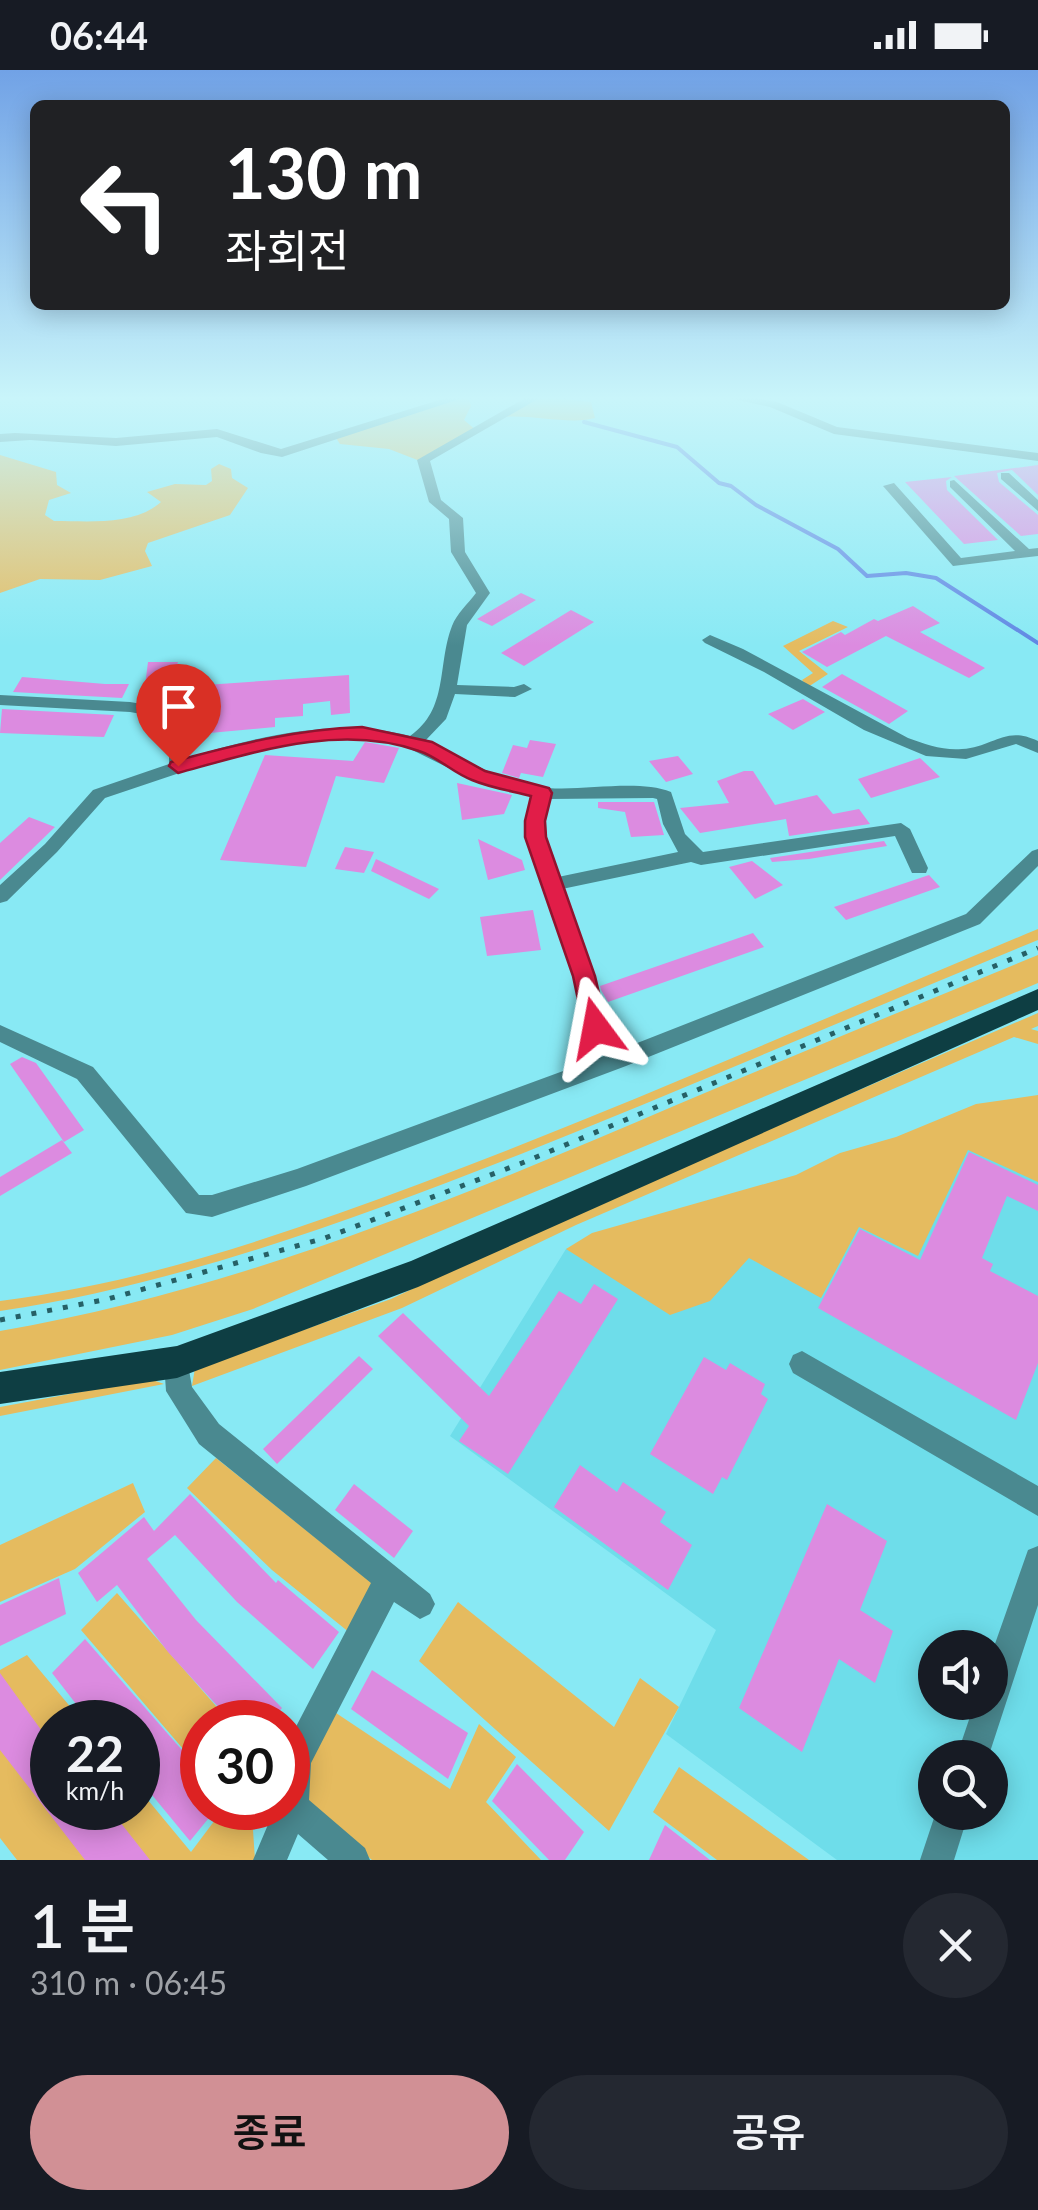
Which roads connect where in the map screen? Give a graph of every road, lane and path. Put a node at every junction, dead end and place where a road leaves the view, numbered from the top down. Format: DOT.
graph roads {
  1 [pos="429,480"];
  2 [pos="1009,480"];
  3 [pos="954,484"];
  4 [pos="889,486"];
  5 [pos="1038,507"];
  6 [pos="1032,553"];
  7 [pos="710,640"];
  8 [pos="450,689"];
  9 [pos="524,689"];
  10 [pos="0,700"];
  11 [pos="412,742"];
  12 [pos="1038,748"];
  13 [pos="178,766"];
  14 [pos="542,793"];
  15 [pos="1038,855"];
  16 [pos="690,856"];
  17 [pos="919,868"];
  18 [pos="550,885"];
  19 [pos="0,896"];
  20 [pos="1038,999"];
  21 [pos="0,1033"];
  22 [pos="618,1060"];
  23 [pos="177,1362"];
  24 [pos="802,1364"];
  25 [pos="0,1388"];
  26 [pos="1038,1502"];
  27 [pos="1038,1560"];
  28 [pos="389,1580"];
  29 [pos="420,1604"];
  30 [pos="310,1732"];
  31 [pos="978,1740"];
  32 [pos="310,1823"];
  33 [pos="282,1830"];
  34 [pos="947,1830"];
  35 [pos="270,1860"];
  36 [pos="352,1860"];
  37 [pos="937,1860"];
  1 -- 8 [label="street"];
  2 -- 5 [label="street"];
  3 -- 6 [label="street"];
  4 -- 6 [label="street"];
  7 -- 12 [label="street"];
  8 -- 9 [label="street"];
  8 -- 11 [label="street"];
  10 -- 13 [label="street"];
  11 -- 13 [label="street"];
  11 -- 14 [label="street"];
  13 -- 19 [label="street"];
  14 -- 16 [label="street"];
  14 -- 18 [label="street"];
  15 -- 22 [label="street"];
  16 -- 17 [label="street"];
  16 -- 18 [label="street"];
  18 -- 22 [label="street"];
  20 -- 23 [label="main road"];
  21 -- 22 [label="street"];
  23 -- 25 [label="main road"];
  23 -- 28 [label="street"];
  24 -- 26 [label="street"];
  27 -- 31 [label="street"];
  28 -- 29 [label="street"];
  28 -- 30 [label="street"];
  32 -- 36 [label="street"];
  33 -- 35 [label="street"];
  34 -- 37 [label="street"];
}
